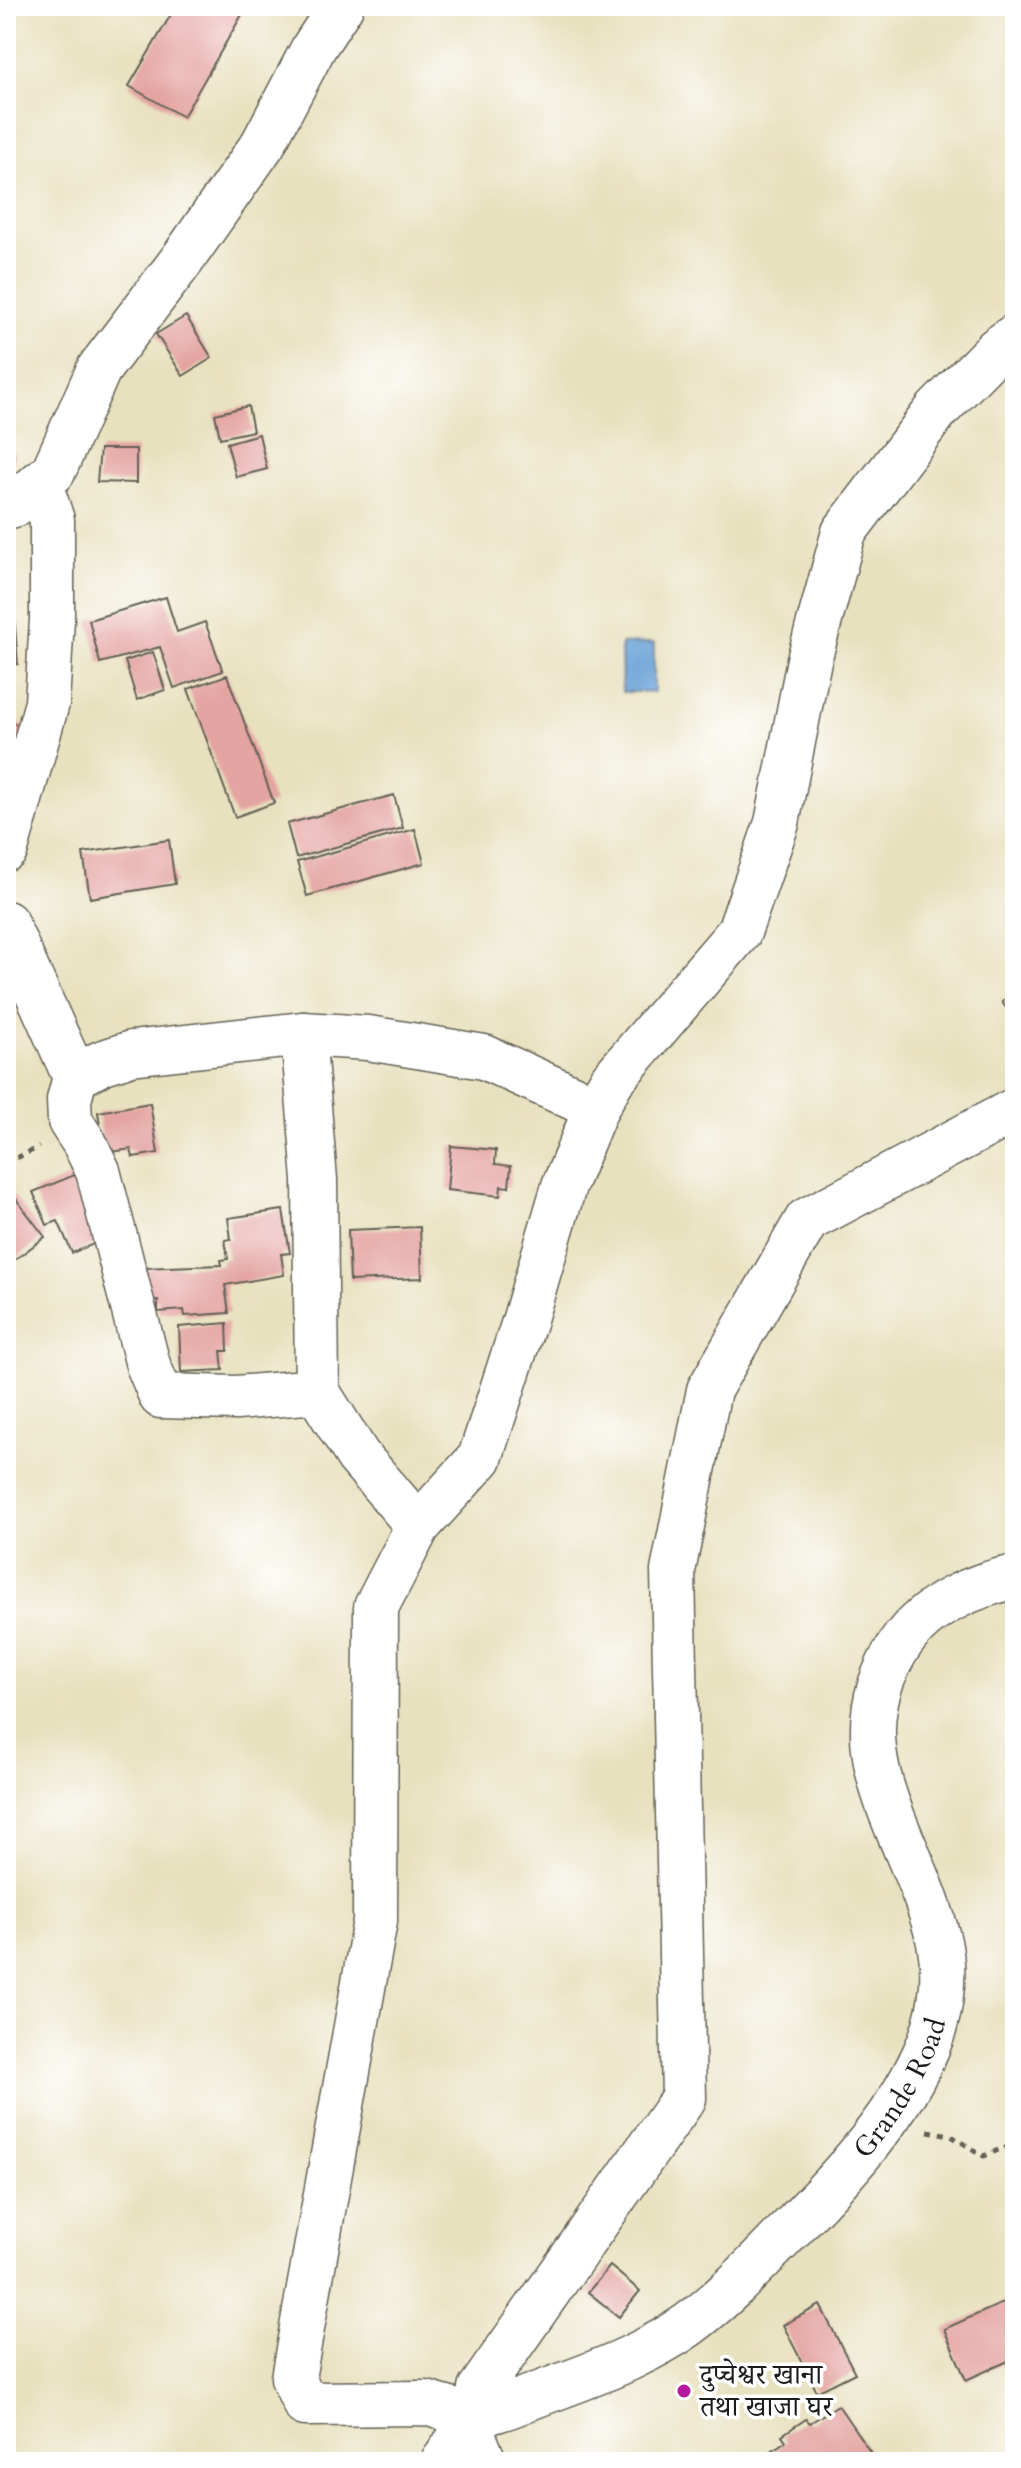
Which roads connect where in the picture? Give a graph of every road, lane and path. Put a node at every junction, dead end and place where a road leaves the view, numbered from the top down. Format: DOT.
graph roads {
  1 [pos="341,6"];
  2 [pos="1015,336"];
  3 [pos="33,488"];
  4 [pos="6,849"];
  5 [pos="6,923"];
  6 [pos="303,1034"];
  7 [pos="75,1077"];
  8 [pos="596,1108"];
  9 [pos="1015,1110"];
  10 [pos="317,1391"];
  11 [pos="418,1526"];
  12 [pos="1015,1577"];
  13 [pos="883,2124"];
  14 [pos="1015,2143"];
  15 [pos="477,2418"];
  16 [pos="443,2462"];
  17 [pos="495,2462"];
  1 -- 3 [label="street"];
  2 -- 8 [label="street"];
  3 -- 4 [label="street"];
  5 -- 7 [label="street"];
  6 -- 7 [label="street"];
  6 -- 8 [label="street"];
  6 -- 10 [label="street"];
  7 -- 10 [label="street"];
  8 -- 11 [label="street"];
  9 -- 15 [label="street"];
  10 -- 11 [label="street"];
  11 -- 15 [label="street"];
  12 -- 13 [label="street, Grande Road"];
  13 -- 14 [label="path"];
  13 -- 15 [label="street, Grande Road"];
  15 -- 16 [label="street"];
  15 -- 17 [label="lane"];
}
